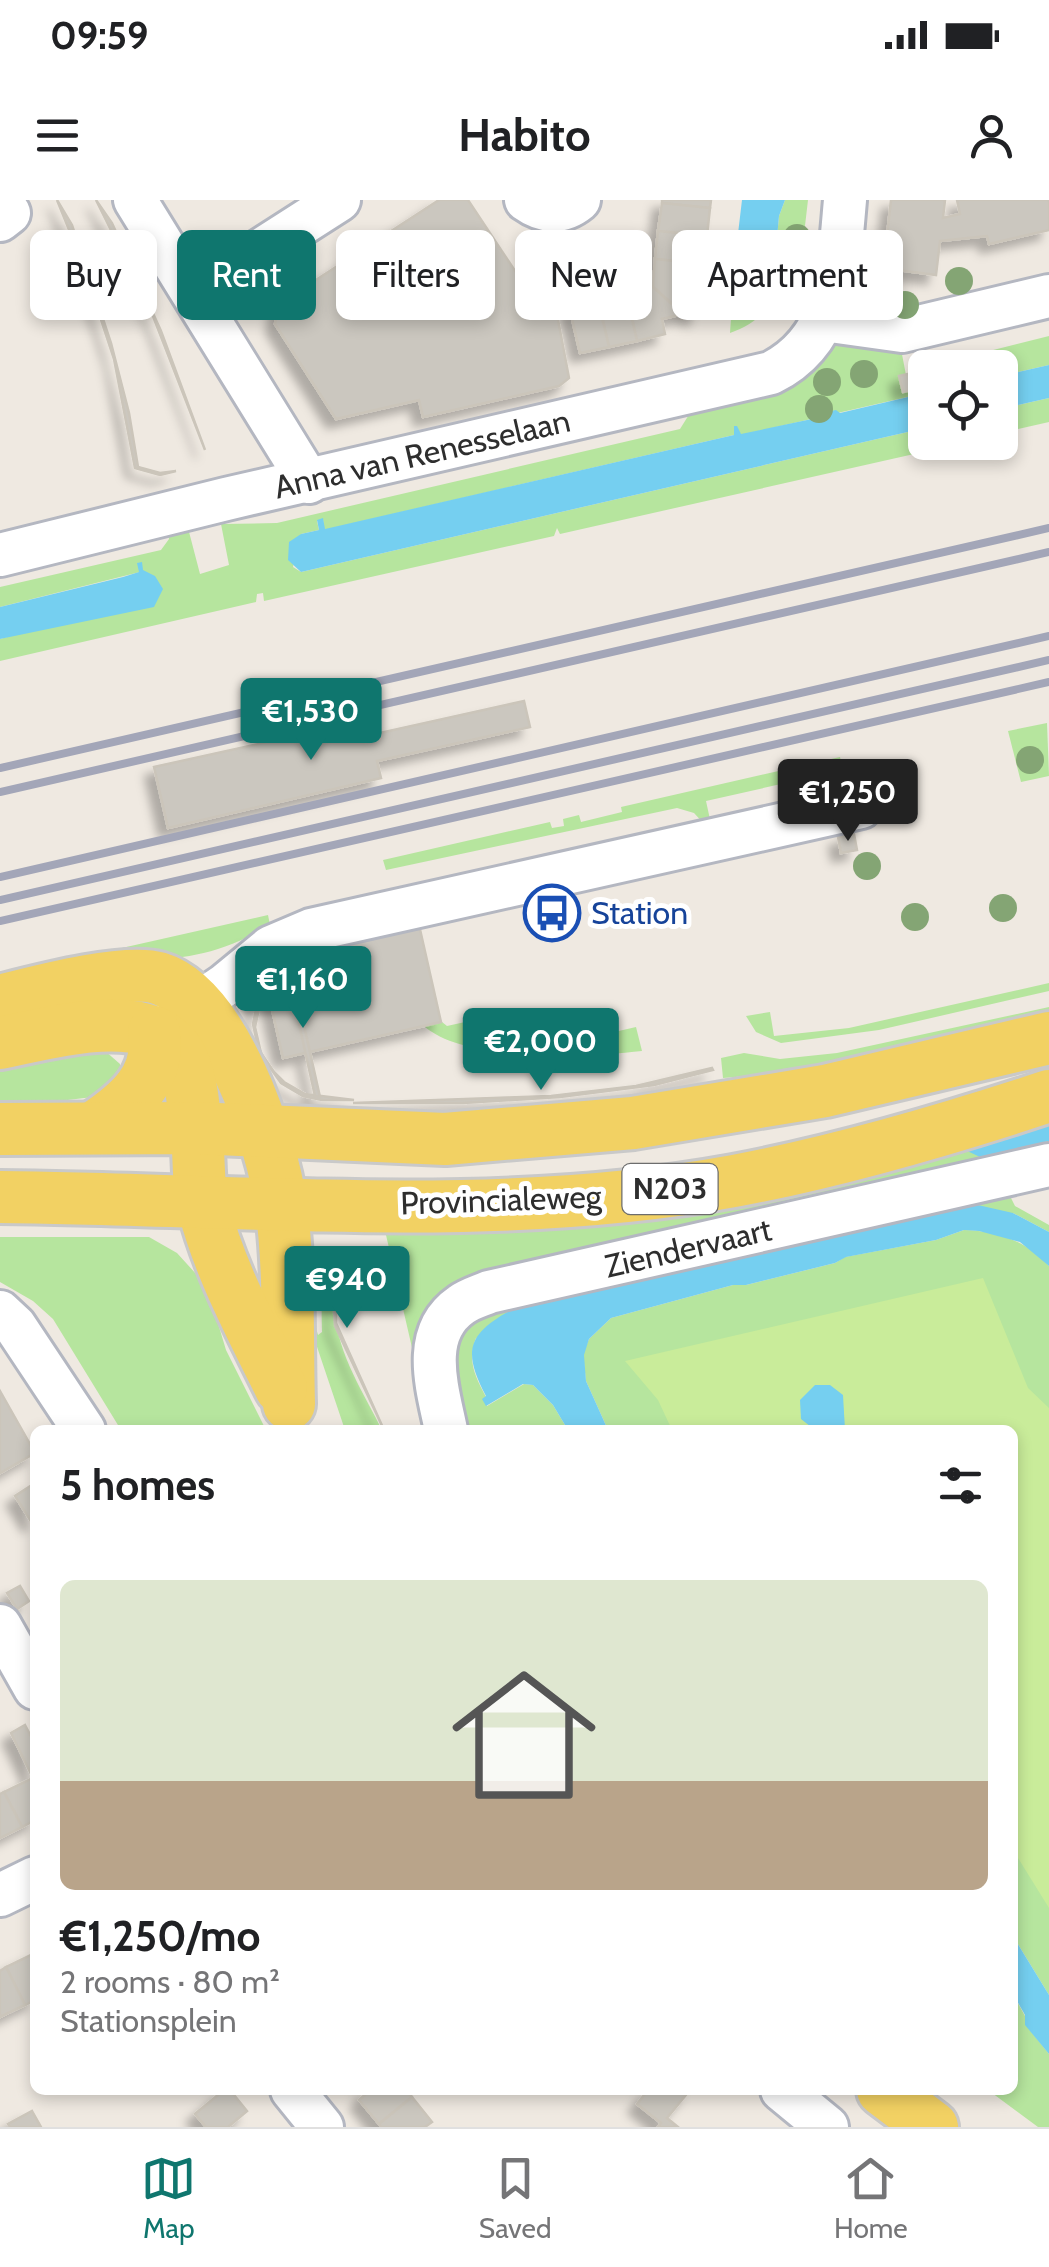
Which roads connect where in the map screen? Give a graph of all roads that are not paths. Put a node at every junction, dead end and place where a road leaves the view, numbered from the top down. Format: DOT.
graph roads {
  1 [pos="135,200"];
  2 [pos="340,200"];
  3 [pos="526,200"];
  4 [pos="579,200"];
  5 [pos="846,200"];
  6 [pos="293,230"];
  7 [pos="842,230"];
  8 [pos="177,266"];
  9 [pos="1049,296"];
  10 [pos="210,320"];
  11 [pos="824,320"];
  12 [pos="308,482"];
  13 [pos="0,555"];
  14 [pos="861,807"];
  15 [pos="0,1001"];
  16 [pos="198,1004"];
  17 [pos="154,1032"];
  18 [pos="1049,1038"];
  19 [pos="0,1043"];
  20 [pos="1049,1096"];
  21 [pos="95,1127"];
  22 [pos="196,1128"];
  23 [pos="0,1129"];
  24 [pos="262,1131"];
  25 [pos="1049,1165"];
  26 [pos="0,1197"];
  27 [pos="202,1203"];
  28 [pos="280,1204"];
  29 [pos="0,1312"];
  30 [pos="294,1417"];
  31 [pos="81,1425"];
  32 [pos="445,1425"];
  33 [pos="0,1626"];
  34 [pos="30,1679"];
  35 [pos="30,1880"];
  36 [pos="0,1895"];
  37 [pos="296,2095"];
  38 [pos="788,2095"];
  39 [pos="889,2095"];
  40 [pos="322,2127"];
  41 [pos="828,2127"];
  42 [pos="932,2127"];
  1 -- 8 [label="street"];
  2 -- 6 [label="street"];
  3 -- 4 [label="street"];
  5 -- 7 [label="street, Anna van Renesselaan"];
  9 -- 11 [label="street"];
  10 -- 12 [label="street"];
  11 -- 12 [label="street, Anna van Renesselaan"];
  12 -- 13 [label="street, Anna van Renesselaan"];
  14 -- 16 [label="street"];
  15 -- 16 [label="main road"];
  16 -- 17 [label="street"];
  16 -- 24 [label="main road"];
  17 -- 19 [label="main road"];
  17 -- 21 [label="main road"];
  17 -- 22 [label="main road"];
  18 -- 24 [label="main road, Provincialeweg / N203"];
  20 -- 28 [label="main road, Provincialeweg / N203"];
  21 -- 22 [label="main road, Provincialeweg / N203"];
  21 -- 23 [label="main road, Provincialeweg / N203"];
  22 -- 24 [label="main road, Provincialeweg / N203"];
  22 -- 27 [label="main road"];
  24 -- 28 [label="main road"];
  25 -- 32 [label="street, Ziendervaart"];
  26 -- 27 [label="main road, Provincialeweg / N203"];
  27 -- 28 [label="main road, Provincialeweg / N203"];
  27 -- 30 [label="main road"];
  28 -- 30 [label="main road"];
  29 -- 31 [label="street"];
  33 -- 34 [label="street"];
  35 -- 36 [label="street"];
  37 -- 40 [label="street"];
  38 -- 41 [label="street"];
  39 -- 42 [label="main road"];
}
